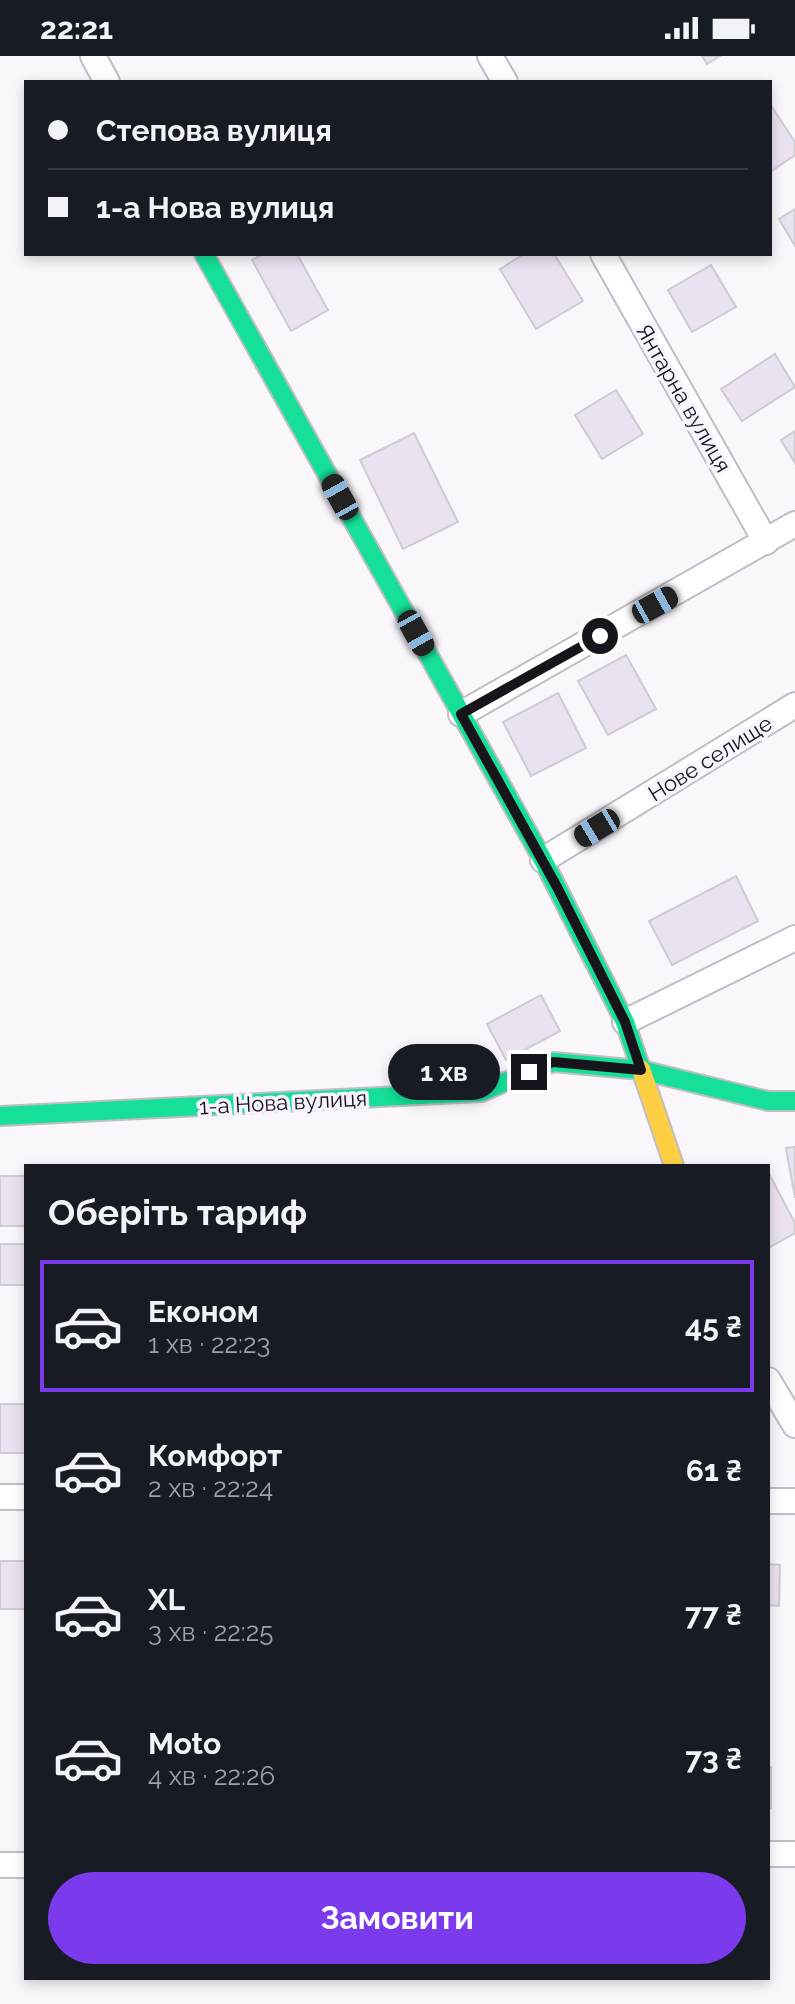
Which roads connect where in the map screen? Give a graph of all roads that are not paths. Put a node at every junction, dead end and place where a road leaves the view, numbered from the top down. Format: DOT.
graph roads {
  1 [pos="93,56"];
  2 [pos="490,56"];
  3 [pos="106,80"];
  4 [pos="504,80"];
  5 [pos="205,256"];
  6 [pos="604,256"];
  7 [pos="795,524"];
  8 [pos="766,542"];
  9 [pos="795,705"];
  10 [pos="461,714"];
  11 [pos="543,860"];
  12 [pos="795,938"];
  13 [pos="625,1022"];
  14 [pos="641,1070"];
  15 [pos="795,1101"];
  16 [pos="0,1116"];
  17 [pos="673,1164"];
  18 [pos="770,1383"];
  19 [pos="795,1425"];
  20 [pos="0,1497"];
  21 [pos="24,1497"];
  22 [pos="770,1501"];
  23 [pos="795,1501"];
  24 [pos="770,1854"];
  25 [pos="795,1854"];
  26 [pos="0,1865"];
  27 [pos="24,1865"];
  1 -- 3 [label="street"];
  2 -- 4 [label="street"];
  5 -- 10 [label="street"];
  6 -- 8 [label="street, Янтарна вулиця"];
  7 -- 8 [label="street"];
  8 -- 10 [label="street"];
  9 -- 11 [label="street, Нове селище"];
  10 -- 11 [label="street"];
  11 -- 13 [label="street"];
  12 -- 13 [label="street"];
  13 -- 14 [label="street"];
  14 -- 15 [label="street, 1-а Нова вулиця"];
  14 -- 16 [label="street, 1-а Нова вулиця"];
  14 -- 17 [label="street"];
  18 -- 19 [label="street"];
  20 -- 21 [label="street"];
  22 -- 23 [label="street"];
  24 -- 25 [label="street"];
  26 -- 27 [label="street"];
}
